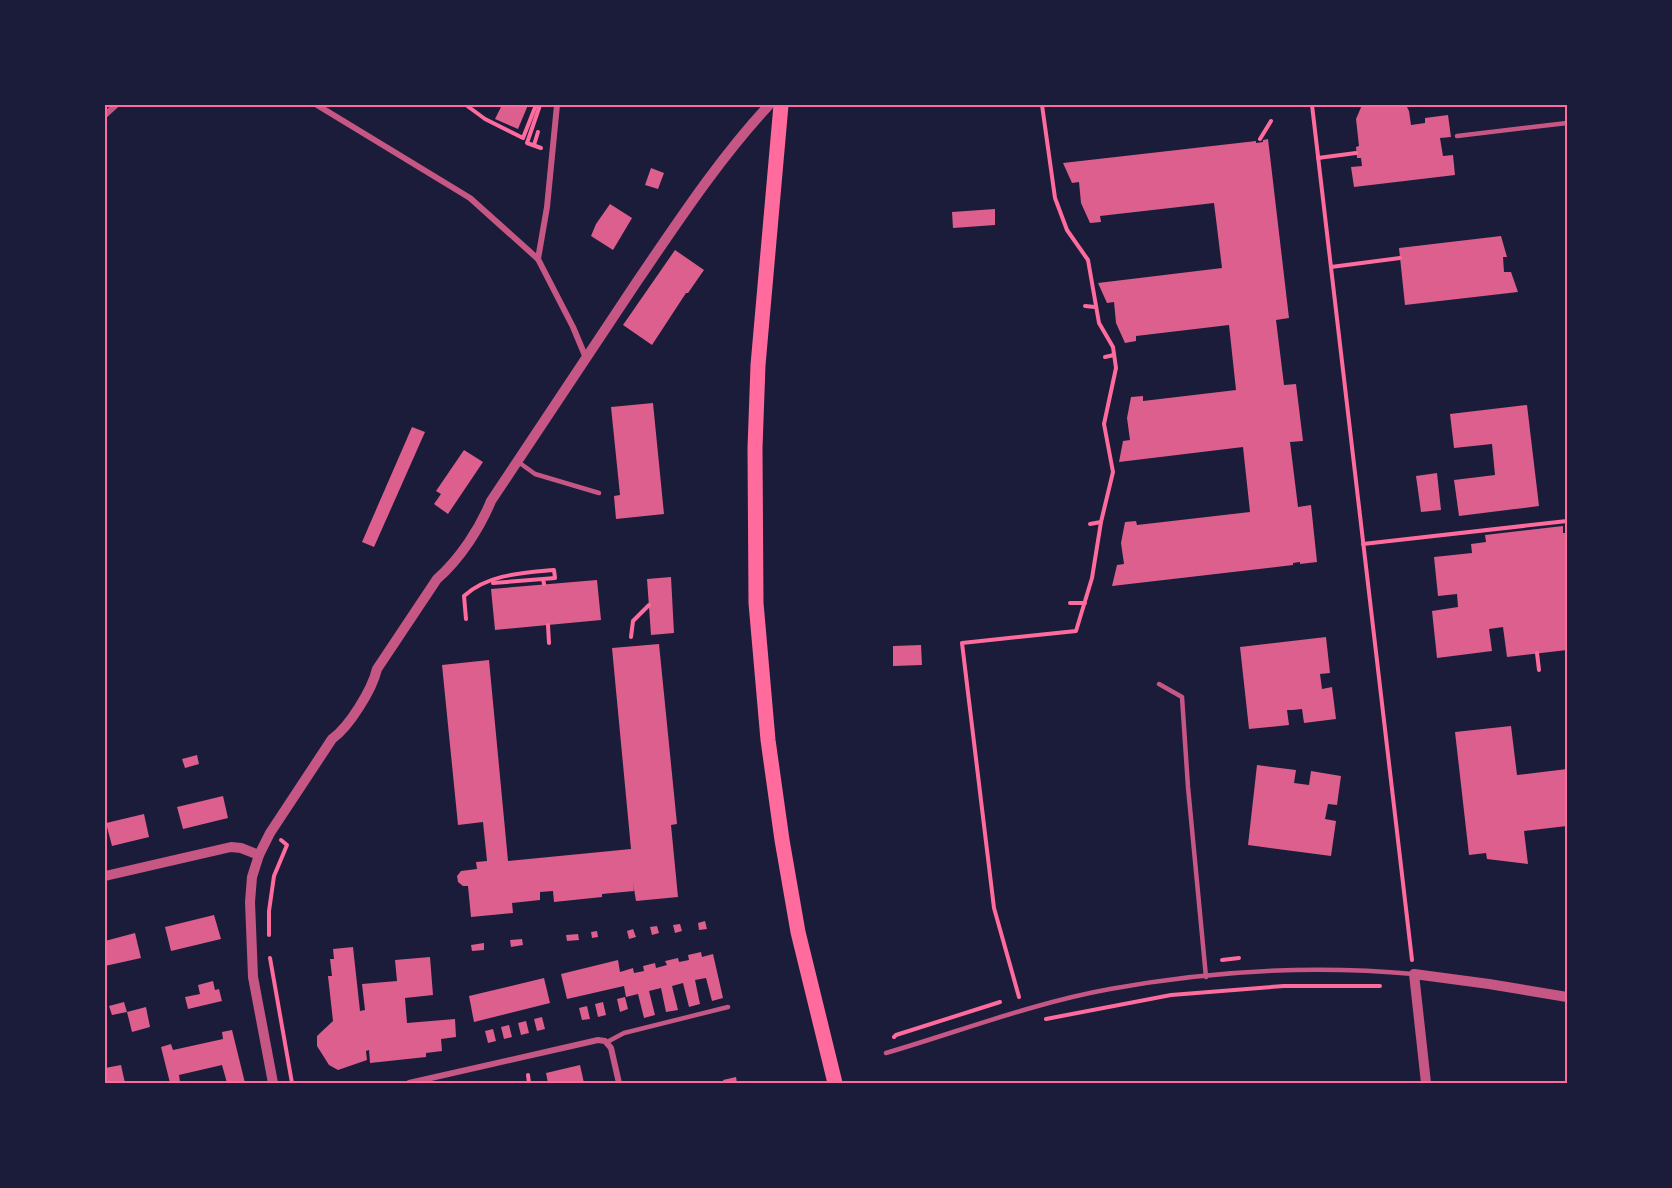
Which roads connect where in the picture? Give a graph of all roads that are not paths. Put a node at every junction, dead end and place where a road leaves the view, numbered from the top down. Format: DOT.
graph roads {
  1 [pos="116,105"];
  2 [pos="317,105"];
  3 [pos="557,105"];
  4 [pos="769,105"];
  5 [pos="781,105"];
  6 [pos="105,115"];
  7 [pos="1567,123"];
  8 [pos="1457,136"];
  9 [pos="537,260"];
  10 [pos="586,357"];
  11 [pos="517,461"];
  12 [pos="599,493"];
  13 [pos="1159,684"];
  14 [pos="259,855"];
  15 [pos="105,876"];
  16 [pos="1414,974"];
  17 [pos="1206,977"];
  18 [pos="1567,997"];
  19 [pos="728,1007"];
  20 [pos="607,1042"];
  21 [pos="886,1053"];
  22 [pos="273,1083"];
  23 [pos="409,1083"];
  24 [pos="619,1083"];
  25 [pos="835,1083"];
  26 [pos="1426,1083"];
  1 -- 6 [label="street"];
  2 -- 9 [label="street"];
  3 -- 9 [label="street"];
  4 -- 10 [label="street"];
  5 -- 25 [label="main road"];
  7 -- 8 [label="lane"];
  9 -- 10 [label="street"];
  10 -- 11 [label="street"];
  11 -- 12 [label="lane"];
  11 -- 14 [label="street"];
  13 -- 17 [label="lane"];
  14 -- 15 [label="street"];
  14 -- 22 [label="street"];
  16 -- 17 [label="lane"];
  16 -- 18 [label="street"];
  16 -- 26 [label="street"];
  17 -- 21 [label="lane"];
  19 -- 20 [label="lane"];
  20 -- 23 [label="street"];
  20 -- 24 [label="street"];
}
